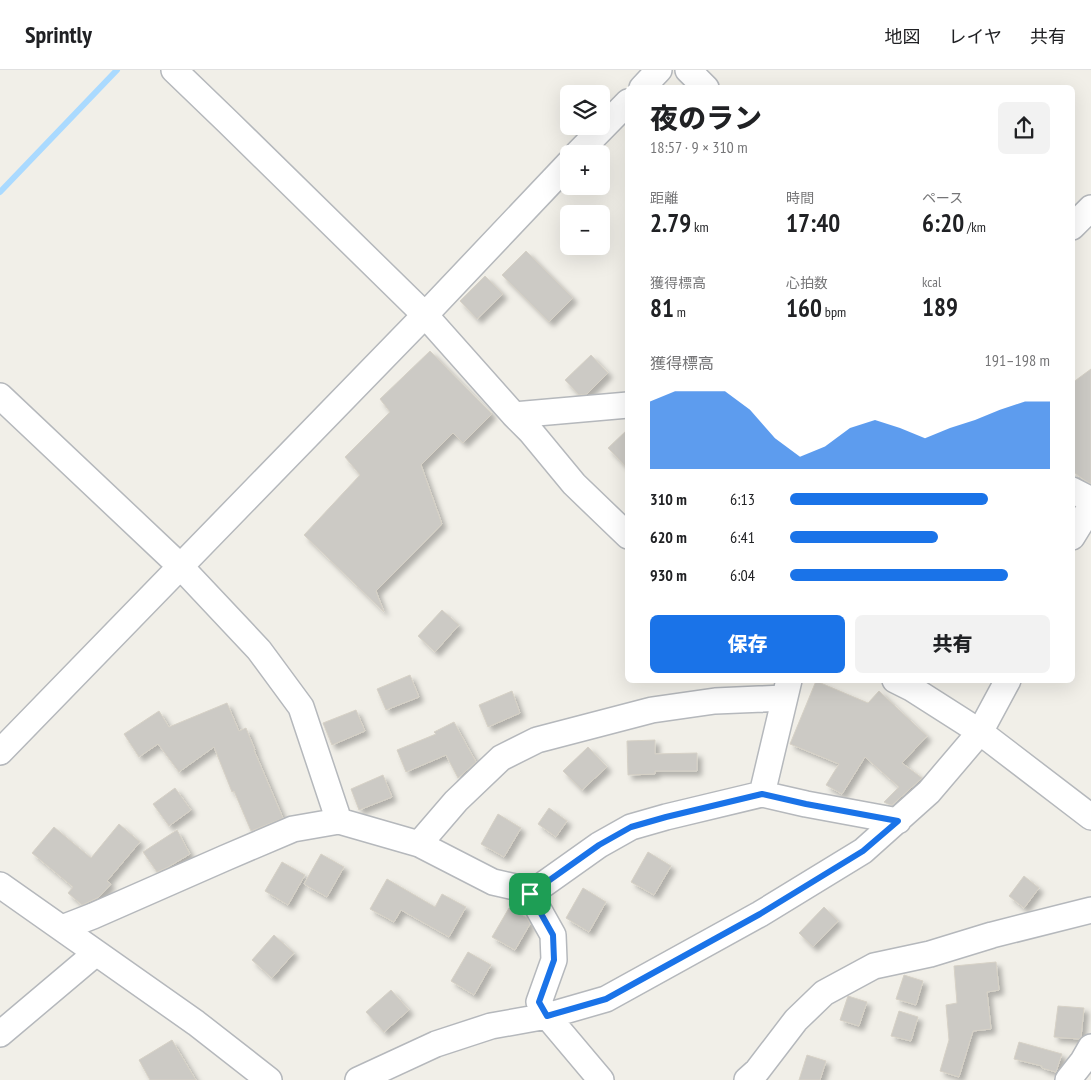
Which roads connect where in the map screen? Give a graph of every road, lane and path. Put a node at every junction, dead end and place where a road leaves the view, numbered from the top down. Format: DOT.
graph roads {
  1 [pos="174,70"];
  2 [pos="659,70"];
  3 [pos="688,70"];
  4 [pos="645,85"];
  5 [pos="703,85"];
  6 [pos="625,105"];
  7 [pos="586,145"];
  8 [pos="560,173"];
  9 [pos="1091,208"];
  10 [pos="1075,224"];
  11 [pos="425,316"];
  12 [pos="0,396"];
  13 [pos="625,405"];
  14 [pos="514,414"];
  15 [pos="1075,492"];
  16 [pos="1091,500"];
  17 [pos="1091,506"];
  18 [pos="1075,532"];
  19 [pos="625,533"];
  20 [pos="180,566"];
  21 [pos="901,683"];
  22 [pos="1006,683"];
  23 [pos="786,689"];
  24 [pos="980,732"];
  25 [pos="0,752"];
  26 [pos="762,794"];
  27 [pos="1091,817"];
  28 [pos="339,821"];
  29 [pos="898,821"];
  30 [pos="419,844"];
  31 [pos="0,885"];
  32 [pos="530,894"];
  33 [pos="1091,910"];
  34 [pos="62,928"];
  35 [pos="96,953"];
  36 [pos="547,1016"];
  37 [pos="0,1034"];
  38 [pos="1091,1047"];
  39 [pos="269,1080"];
  40 [pos="358,1080"];
  41 [pos="601,1080"];
  42 [pos="748,1080"];
  43 [pos="1068,1080"];
  1 -- 11 [label="street"];
  2 -- 4 [label="street"];
  3 -- 5 [label="street"];
  6 -- 7 [label="street"];
  8 -- 11 [label="street"];
  9 -- 10 [label="street"];
  11 -- 14 [label="street"];
  11 -- 20 [label="street"];
  12 -- 20 [label="street"];
  13 -- 14 [label="street"];
  14 -- 19 [label="street"];
  15 -- 16 [label="street"];
  17 -- 18 [label="street"];
  20 -- 25 [label="street"];
  20 -- 28 [label="street"];
  21 -- 24 [label="street"];
  22 -- 24 [label="street"];
  23 -- 26 [label="street"];
  23 -- 30 [label="street"];
  24 -- 27 [label="street"];
  24 -- 29 [label="street"];
  26 -- 29 [label="street"];
  26 -- 32 [label="street"];
  28 -- 30 [label="street"];
  28 -- 34 [label="street"];
  29 -- 36 [label="street"];
  30 -- 32 [label="street"];
  31 -- 34 [label="street"];
  32 -- 36 [label="street"];
  33 -- 42 [label="street"];
  34 -- 35 [label="street"];
  35 -- 37 [label="street"];
  35 -- 39 [label="street"];
  36 -- 40 [label="street"];
  36 -- 41 [label="street"];
  38 -- 43 [label="street"];
}
